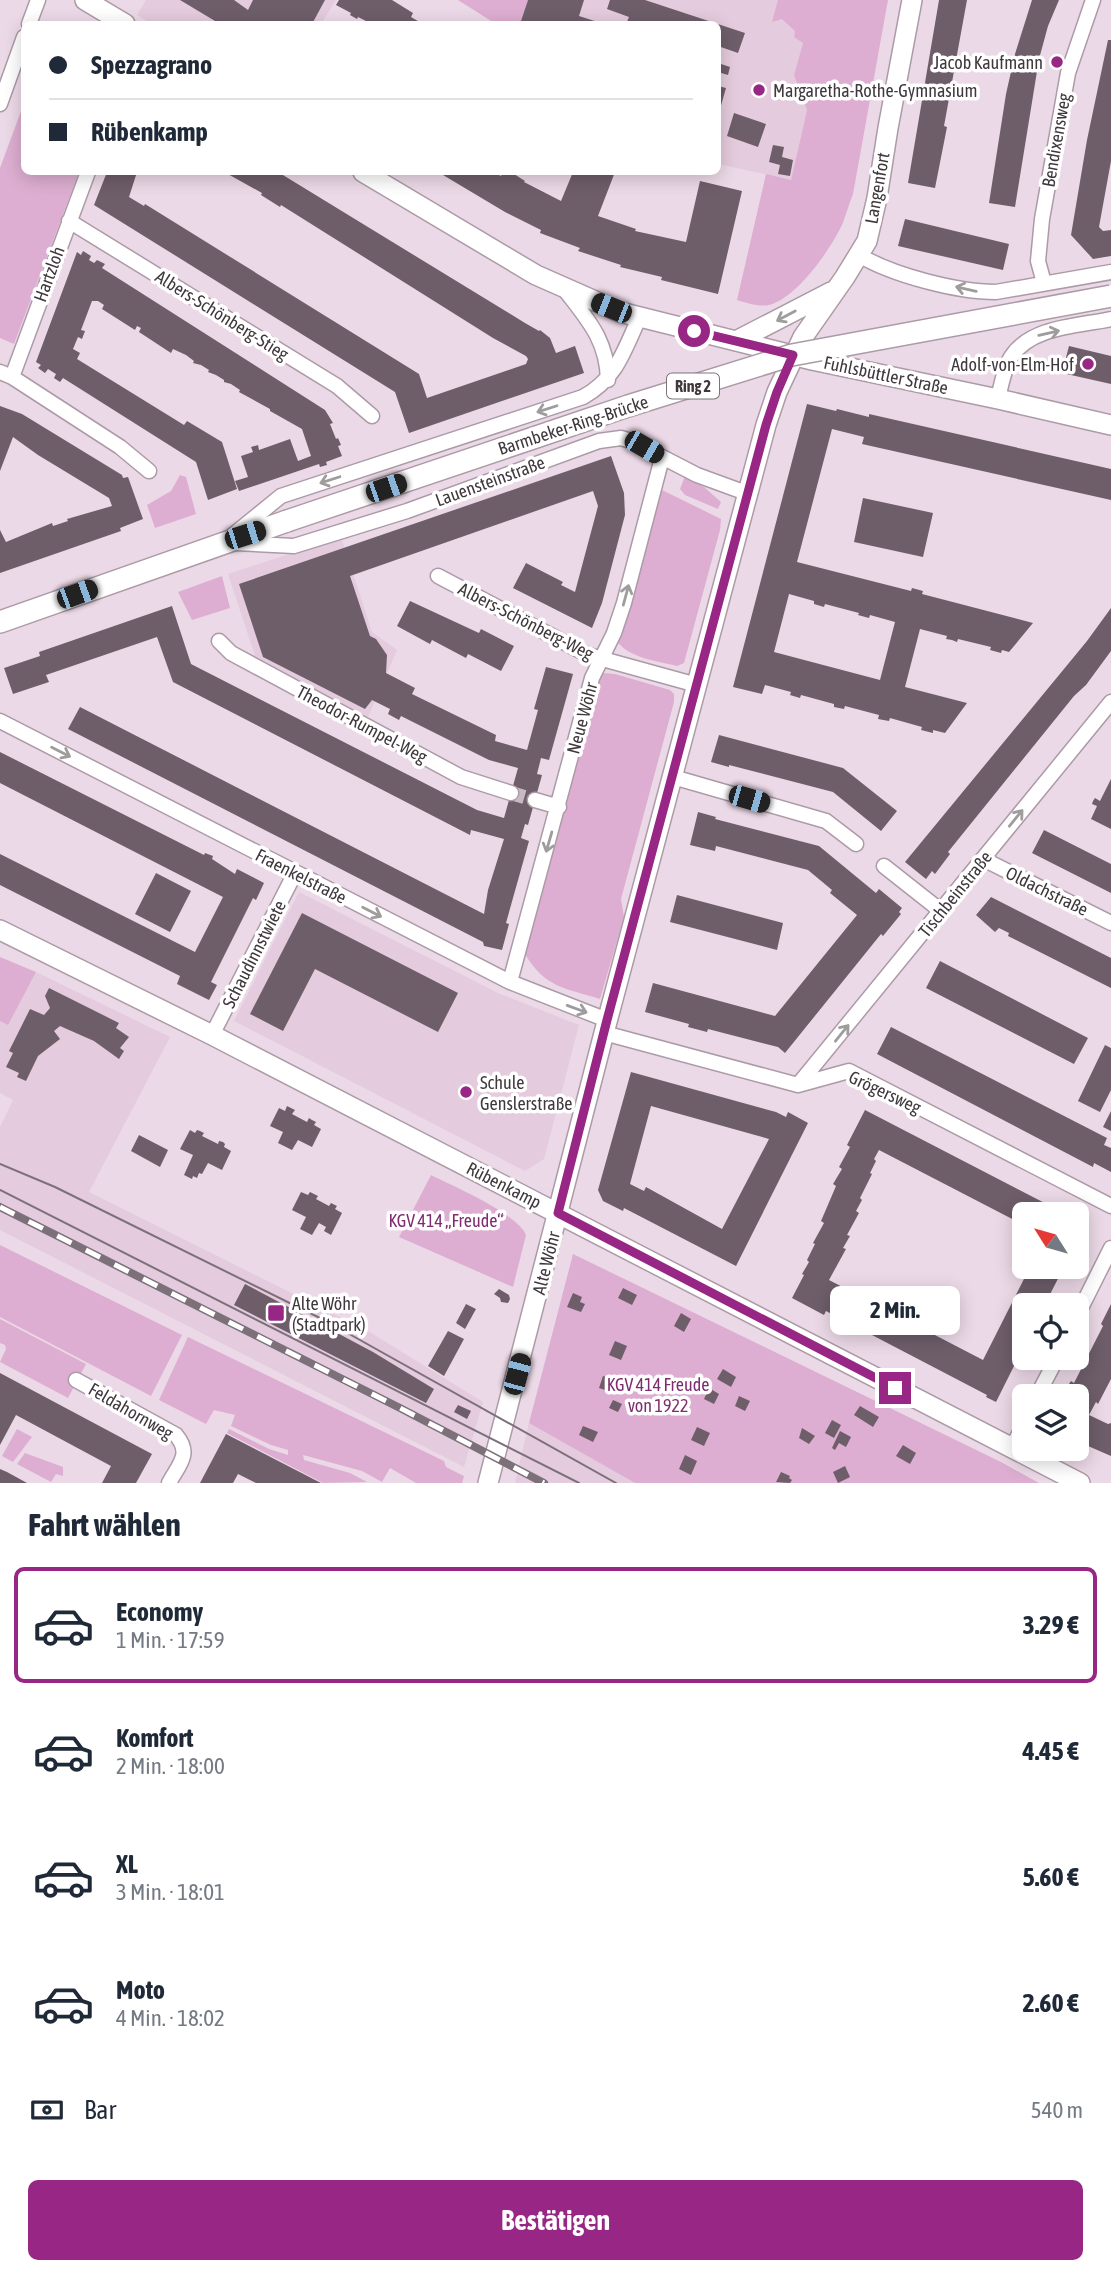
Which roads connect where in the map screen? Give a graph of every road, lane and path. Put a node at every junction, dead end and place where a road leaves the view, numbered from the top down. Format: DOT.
graph roads {
  1 [pos="38,0"];
  2 [pos="85,0"];
  3 [pos="912,0"];
  4 [pos="1093,0"];
  5 [pos="30,21"];
  6 [pos="120,21"];
  7 [pos="21,45"];
  8 [pos="0,104"];
  9 [pos="87,175"];
  10 [pos="368,175"];
  11 [pos="69,221"];
  12 [pos="859,255"];
  13 [pos="1111,272"];
  14 [pos="1044,283"];
  15 [pos="565,290"];
  16 [pos="836,290"];
  17 [pos="1111,296"];
  18 [pos="639,318"];
  19 [pos="1111,319"];
  20 [pos="736,341"];
  21 [pos="793,355"];
  22 [pos="6,374"];
  23 [pos="608,380"];
  24 [pos="998,399"];
  25 [pos="372,416"];
  26 [pos="1111,425"];
  27 [pos="662,458"];
  28 [pos="149,471"];
  29 [pos="749,494"];
  30 [pos="287,521"];
  31 [pos="224,542"];
  32 [pos="438,576"];
  33 [pos="0,622"];
  34 [pos="219,641"];
  35 [pos="601,658"];
  36 [pos="697,685"];
  37 [pos="1111,702"];
  38 [pos="0,721"];
  39 [pos="673,777"];
  40 [pos="511,793"];
  41 [pos="535,800"];
  42 [pos="559,807"];
  43 [pos="856,844"];
  44 [pos="983,859"];
  45 [pos="884,866"];
  46 [pos="295,873"];
  47 [pos="941,911"];
  48 [pos="1111,923"];
  49 [pos="0,930"];
  50 [pos="510,982"];
  51 [pos="606,1026"];
  52 [pos="212,1035"];
  53 [pos="799,1085"];
  54 [pos="1111,1206"];
  55 [pos="558,1213"];
  56 [pos="1111,1248"];
  57 [pos="1088,1293"];
  58 [pos="76,1380"];
  59 [pos="1012,1448"];
  60 [pos="1037,1461"];
  61 [pos="169,1483"];
  62 [pos="488,1483"];
  63 [pos="1080,1483"];
  1 -- 5 [label="street"];
  2 -- 6 [label="street"];
  3 -- 12 [label="street, Langenfort"];
  4 -- 14 [label="street, Bendixensweg"];
  7 -- 8 [label="street"];
  9 -- 11 [label="street, Hartzloh"];
  10 -- 15 [label="street, Fuhlsbüttler Straße"];
  11 -- 22 [label="street, Hartzloh"];
  11 -- 25 [label="street, Albers-Schönberg-Stieg"];
  14 -- 12 [label="street, one-way"];
  12 -- 16 [label="street, Langenfort"];
  13 -- 14 [label="street"];
  15 -- 18 [label="street, Fuhlsbüttler Straße"];
  15 -- 23 [label="street"];
  16 -- 20 [label="street, one-way"];
  16 -- 21 [label="street, Langenfort"];
  17 -- 30 [label="main road, Barmbeker-Ring-Brücke / Ring 2, bridge"];
  18 -- 20 [label="street, Fuhlsbüttler Straße"];
  18 -- 23 [label="street, Lauensteinstraße"];
  24 -- 19 [label="street, one-way"];
  20 -- 21 [label="street, Fuhlsbüttler Straße"];
  21 -- 24 [label="street, Fuhlsbüttler Straße"];
  21 -- 29 [label="street, Alte Wöhr"];
  22 -- 28 [label="street"];
  23 -- 31 [label="street, Lauensteinstraße, one-way"];
  24 -- 26 [label="street, Fuhlsbüttler Straße"];
  27 -- 29 [label="street, Lauensteinstraße"];
  27 -- 31 [label="street, Lauensteinstraße"];
  35 -- 27 [label="street, Neue Wöhr, one-way"];
  29 -- 36 [label="street, Alte Wöhr"];
  30 -- 31 [label="main road, Lauensteinstraße / Ring 2"];
  31 -- 33 [label="main road, Lauensteinstraße / Ring 2"];
  32 -- 35 [label="street, Albers-Schönberg-Weg"];
  34 -- 40 [label="street, Theodor-Rumpel-Weg"];
  35 -- 36 [label="street, Albers-Schönberg-Weg"];
  35 -- 42 [label="street, Neue Wöhr"];
  36 -- 39 [label="street, Alte Wöhr"];
  44 -- 37 [label="street, Tischbeinstraße, one-way"];
  38 -- 46 [label="street, Fraenkelstraße, one-way"];
  39 -- 43 [label="street"];
  39 -- 51 [label="street, Alte Wöhr"];
  41 -- 42 [label="street"];
  42 -- 50 [label="street, Neue Wöhr, one-way"];
  44 -- 47 [label="street, Tischbeinstraße"];
  44 -- 48 [label="street, Oldachstraße"];
  45 -- 47 [label="street"];
  46 -- 50 [label="street, Fraenkelstraße, one-way"];
  46 -- 52 [label="street, Schaudinnstwiete"];
  53 -- 47 [label="street, Tischbeinstraße, one-way"];
  49 -- 52 [label="street, Rübenkamp"];
  50 -- 51 [label="street, Fraenkelstraße, one-way"];
  51 -- 53 [label="street"];
  51 -- 55 [label="street, Alte Wöhr"];
  52 -- 55 [label="street, Rübenkamp"];
  53 -- 54 [label="street, Grögersweg"];
  55 -- 59 [label="street, Rübenkamp"];
  55 -- 62 [label="street, Alte Wöhr"];
  56 -- 57 [label="street"];
  58 -- 61 [label="street, Feldahornweg"];
  60 -- 63 [label="street, Rübenkamp"];
}
